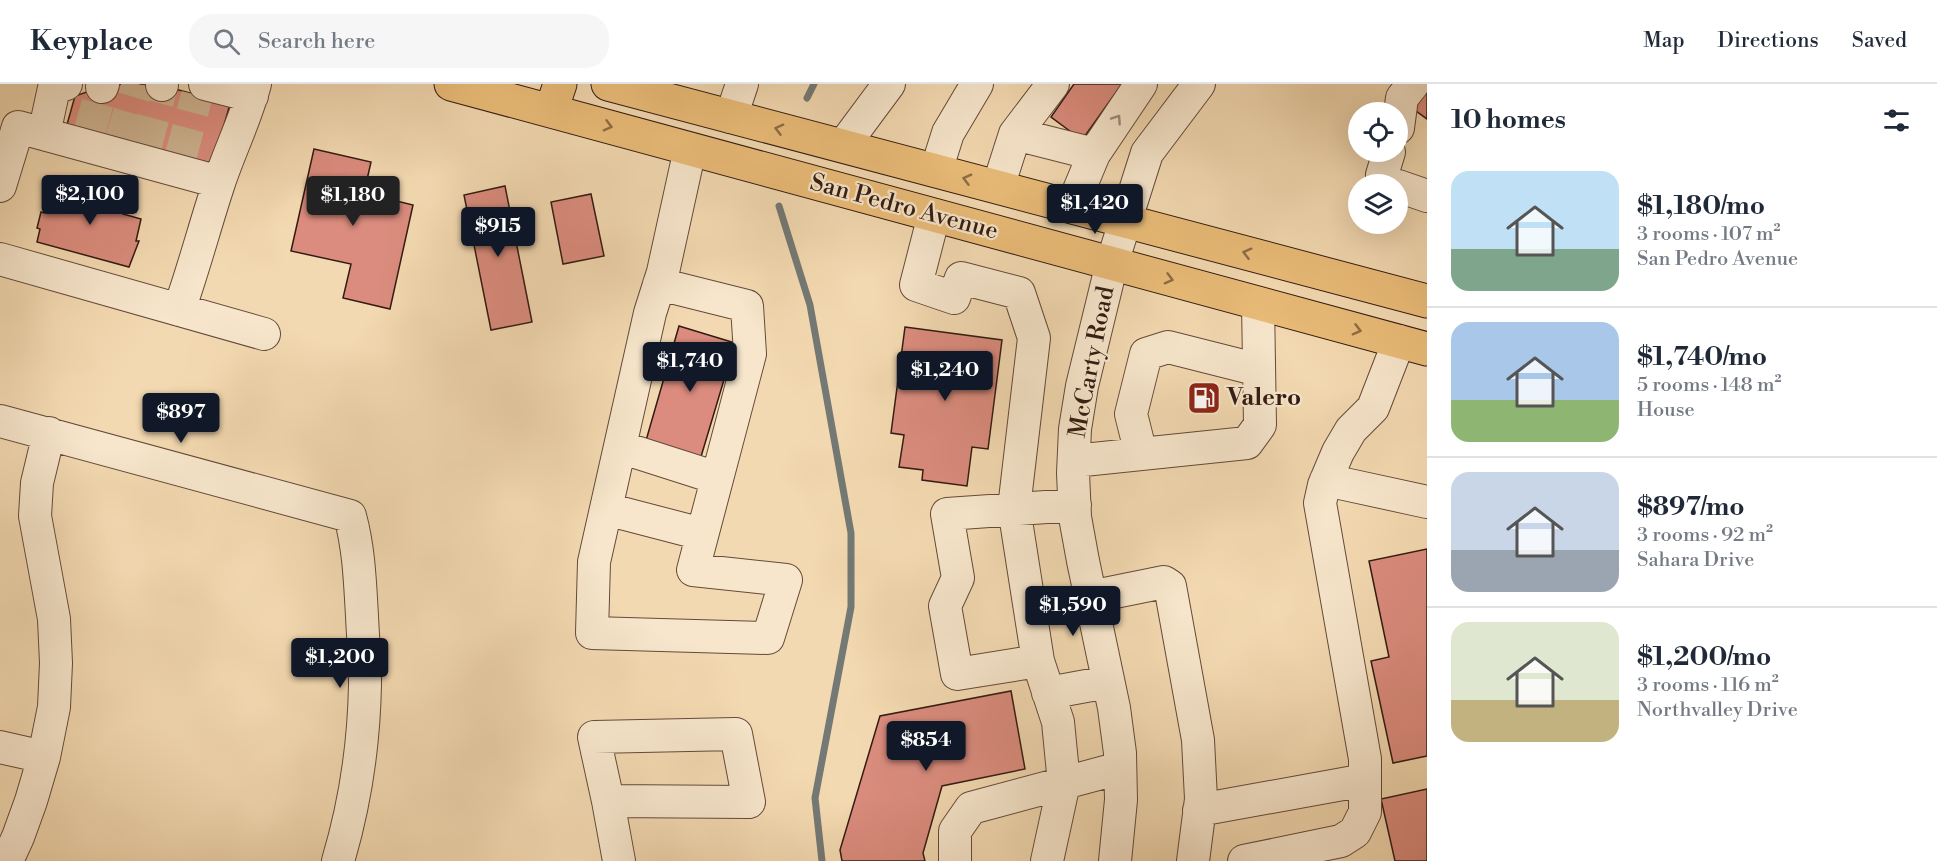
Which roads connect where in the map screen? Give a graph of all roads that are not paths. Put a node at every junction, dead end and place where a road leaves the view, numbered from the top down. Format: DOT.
graph roads {
  1 [pos="66,84"];
  2 [pos="451,84"];
  3 [pos="608,84"];
  4 [pos="742,84"];
  5 [pos="889,84"];
  6 [pos="977,84"];
  7 [pos="1053,84"];
  8 [pos="1141,84"];
  9 [pos="1200,84"];
  10 [pos="1413,84"];
  11 [pos="201,88"];
  12 [pos="254,90"];
  13 [pos="555,98"];
  14 [pos="1401,102"];
  15 [pos="731,117"];
  16 [pos="44,134"];
  17 [pos="1015,134"];
  18 [pos="843,146"];
  19 [pos="690,149"];
  20 [pos="1094,154"];
  21 [pos="936,171"];
  22 [pos="219,182"];
  23 [pos="0,186"];
  24 [pos="998,188"];
  25 [pos="1408,189"];
  26 [pos="1427,196"];
  27 [pos="1072,207"];
  28 [pos="934,215"];
  29 [pos="1125,221"];
  30 [pos="0,259"];
  31 [pos="1112,263"];
  32 [pos="659,284"];
  33 [pos="1427,301"];
  34 [pos="1258,303"];
  35 [pos="179,310"];
  36 [pos="264,334"];
  37 [pos="1413,345"];
  38 [pos="1259,370"];
  39 [pos="0,421"];
  40 [pos="49,434"];
  41 [pos="620,447"];
  42 [pos="1141,454"];
  43 [pos="1074,461"];
  44 [pos="717,478"];
  45 [pos="1326,480"];
  46 [pos="1427,502"];
  47 [pos="1075,505"];
  48 [pos="1014,508"];
  49 [pos="606,510"];
  50 [pos="702,534"];
  51 [pos="1090,597"];
  52 [pos="1038,661"];
  53 [pos="1108,682"];
  54 [pos="1048,693"];
  55 [pos="0,747"];
  56 [pos="44,757"];
  57 [pos="1120,768"];
  58 [pos="1365,780"];
  59 [pos="1064,783"];
  60 [pos="608,801"];
  61 [pos="1199,810"];
  62 [pos="7,861"];
  63 [pos="338,861"];
  64 [pos="619,861"];
  65 [pos="955,861"];
  66 [pos="1047,861"];
  67 [pos="1115,861"];
  68 [pos="1192,861"];
  69 [pos="1244,861"];
  1 -- 16 [label="street"];
  2 -- 13 [label="main road, San Pedro Avenue"];
  3 -- 15 [label="main road, San Pedro Avenue"];
  4 -- 15 [label="street"];
  5 -- 18 [label="street"];
  6 -- 21 [label="street"];
  7 -- 17 [label="street"];
  20 -- 8 [label="street, one-way"];
  9 -- 29 [label="street, McCarty Road"];
  10 -- 14 [label="street"];
  11 -- 12 [label="street"];
  12 -- 22 [label="street"];
  13 -- 19 [label="main road, San Pedro Avenue, one-way"];
  18 -- 15 [label="main road, San Pedro Avenue, one-way"];
  16 -- 22 [label="street"];
  16 -- 23 [label="street"];
  17 -- 20 [label="street"];
  17 -- 24 [label="street"];
  18 -- 21 [label="main road, San Pedro Avenue"];
  19 -- 28 [label="main road, San Pedro Avenue"];
  19 -- 32 [label="street"];
  20 -- 27 [label="street"];
  24 -- 21 [label="main road, San Pedro Avenue, one-way"];
  22 -- 35 [label="street"];
  24 -- 27 [label="main road, San Pedro Avenue"];
  25 -- 26 [label="street"];
  27 -- 29 [label="main road, San Pedro Avenue"];
  28 -- 31 [label="main road, San Pedro Avenue"];
  28 -- 48 [label="street"];
  29 -- 31 [label="street, McCarty Road"];
  33 -- 29 [label="main road, San Pedro Avenue, one-way"];
  30 -- 35 [label="street"];
  31 -- 34 [label="main road, San Pedro Avenue, one-way"];
  31 -- 43 [label="street, McCarty Road"];
  32 -- 41 [label="street"];
  32 -- 44 [label="street"];
  34 -- 37 [label="main road, San Pedro Avenue, one-way"];
  34 -- 38 [label="street"];
  35 -- 36 [label="street"];
  37 -- 45 [label="street"];
  38 -- 42 [label="street"];
  38 -- 42 [label="street"];
  39 -- 40 [label="street"];
  40 -- 56 [label="street"];
  40 -- 63 [label="street"];
  41 -- 44 [label="street"];
  41 -- 49 [label="street"];
  42 -- 43 [label="street"];
  43 -- 47 [label="street, McCarty Road"];
  44 -- 50 [label="street"];
  45 -- 46 [label="street"];
  45 -- 58 [label="street"];
  47 -- 48 [label="street"];
  47 -- 51 [label="street, McCarty Road"];
  48 -- 52 [label="street"];
  48 -- 52 [label="street"];
  49 -- 50 [label="street"];
  49 -- 50 [label="street"];
  51 -- 53 [label="street, McCarty Road"];
  51 -- 61 [label="street"];
  52 -- 54 [label="street"];
  53 -- 54 [label="street"];
  53 -- 57 [label="street, McCarty Road"];
  54 -- 59 [label="street"];
  55 -- 56 [label="street"];
  56 -- 62 [label="street"];
  57 -- 59 [label="street"];
  57 -- 67 [label="street, McCarty Road"];
  58 -- 61 [label="street"];
  58 -- 69 [label="street"];
  59 -- 65 [label="street"];
  59 -- 66 [label="street"];
  60 -- 60 [label="street"];
  60 -- 64 [label="street"];
  61 -- 68 [label="street"];
}
